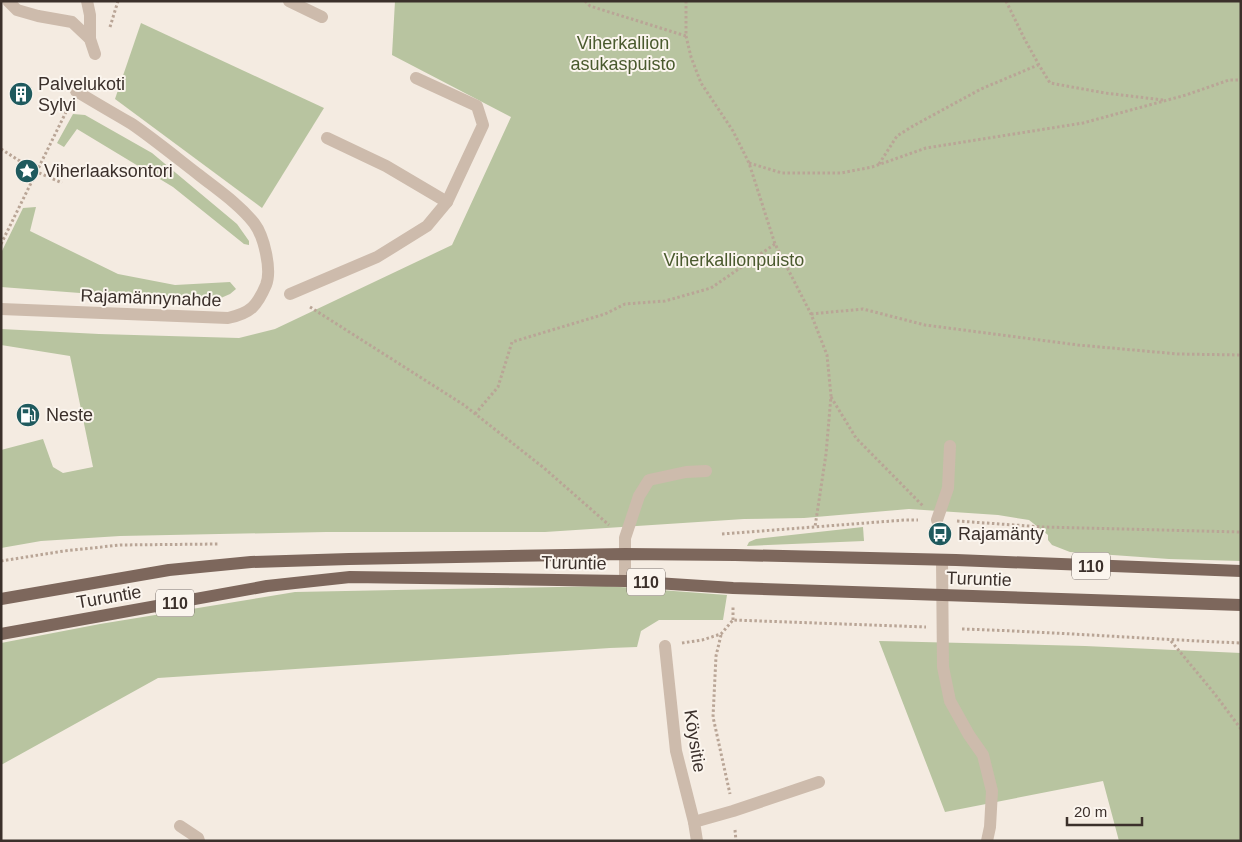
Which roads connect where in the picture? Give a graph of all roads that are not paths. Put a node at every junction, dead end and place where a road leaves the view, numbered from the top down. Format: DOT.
graph roads {
  1 [pos="8,1"];
  2 [pos="88,1"];
  3 [pos="289,1"];
  4 [pos="322,17"];
  5 [pos="90,39"];
  6 [pos="95,54"];
  7 [pos="416,78"];
  8 [pos="76,91"];
  9 [pos="327,138"];
  10 [pos="446,202"];
  11 [pos="290,294"];
  12 [pos="1,310"];
  13 [pos="950,446"];
  14 [pos="706,471"];
  15 [pos="937,520"];
  16 [pos="625,554"];
  17 [pos="942,560"];
  18 [pos="1241,571"];
  19 [pos="625,581"];
  20 [pos="942,595"];
  21 [pos="1,599"];
  22 [pos="1241,605"];
  23 [pos="1,634"];
  24 [pos="665,646"];
  25 [pos="820,782"];
  26 [pos="694,822"];
  27 [pos="180,826"];
  28 [pos="199,841"];
  29 [pos="697,841"];
  30 [pos="987,841"];
  1 -- 5 [label="street"];
  2 -- 5 [label="street"];
  3 -- 4 [label="street"];
  5 -- 6 [label="street"];
  7 -- 10 [label="street"];
  8 -- 12 [label="street, Rajamännynahde"];
  9 -- 10 [label="street"];
  10 -- 11 [label="street"];
  13 -- 15 [label="street"];
  14 -- 16 [label="street"];
  16 -- 17 [label="main road, Turuntie / 110"];
  16 -- 19 [label="street"];
  16 -- 21 [label="main road, Turuntie / 110"];
  17 -- 18 [label="main road, Turuntie / 110"];
  17 -- 20 [label="street"];
  19 -- 20 [label="main road, Turuntie / 110"];
  19 -- 23 [label="main road, Turuntie / 110"];
  20 -- 22 [label="main road, Turuntie / 110"];
  20 -- 30 [label="street"];
  24 -- 26 [label="street, Köysitie"];
  25 -- 26 [label="street"];
  26 -- 29 [label="street, Köysitie"];
  27 -- 28 [label="street"];
}
